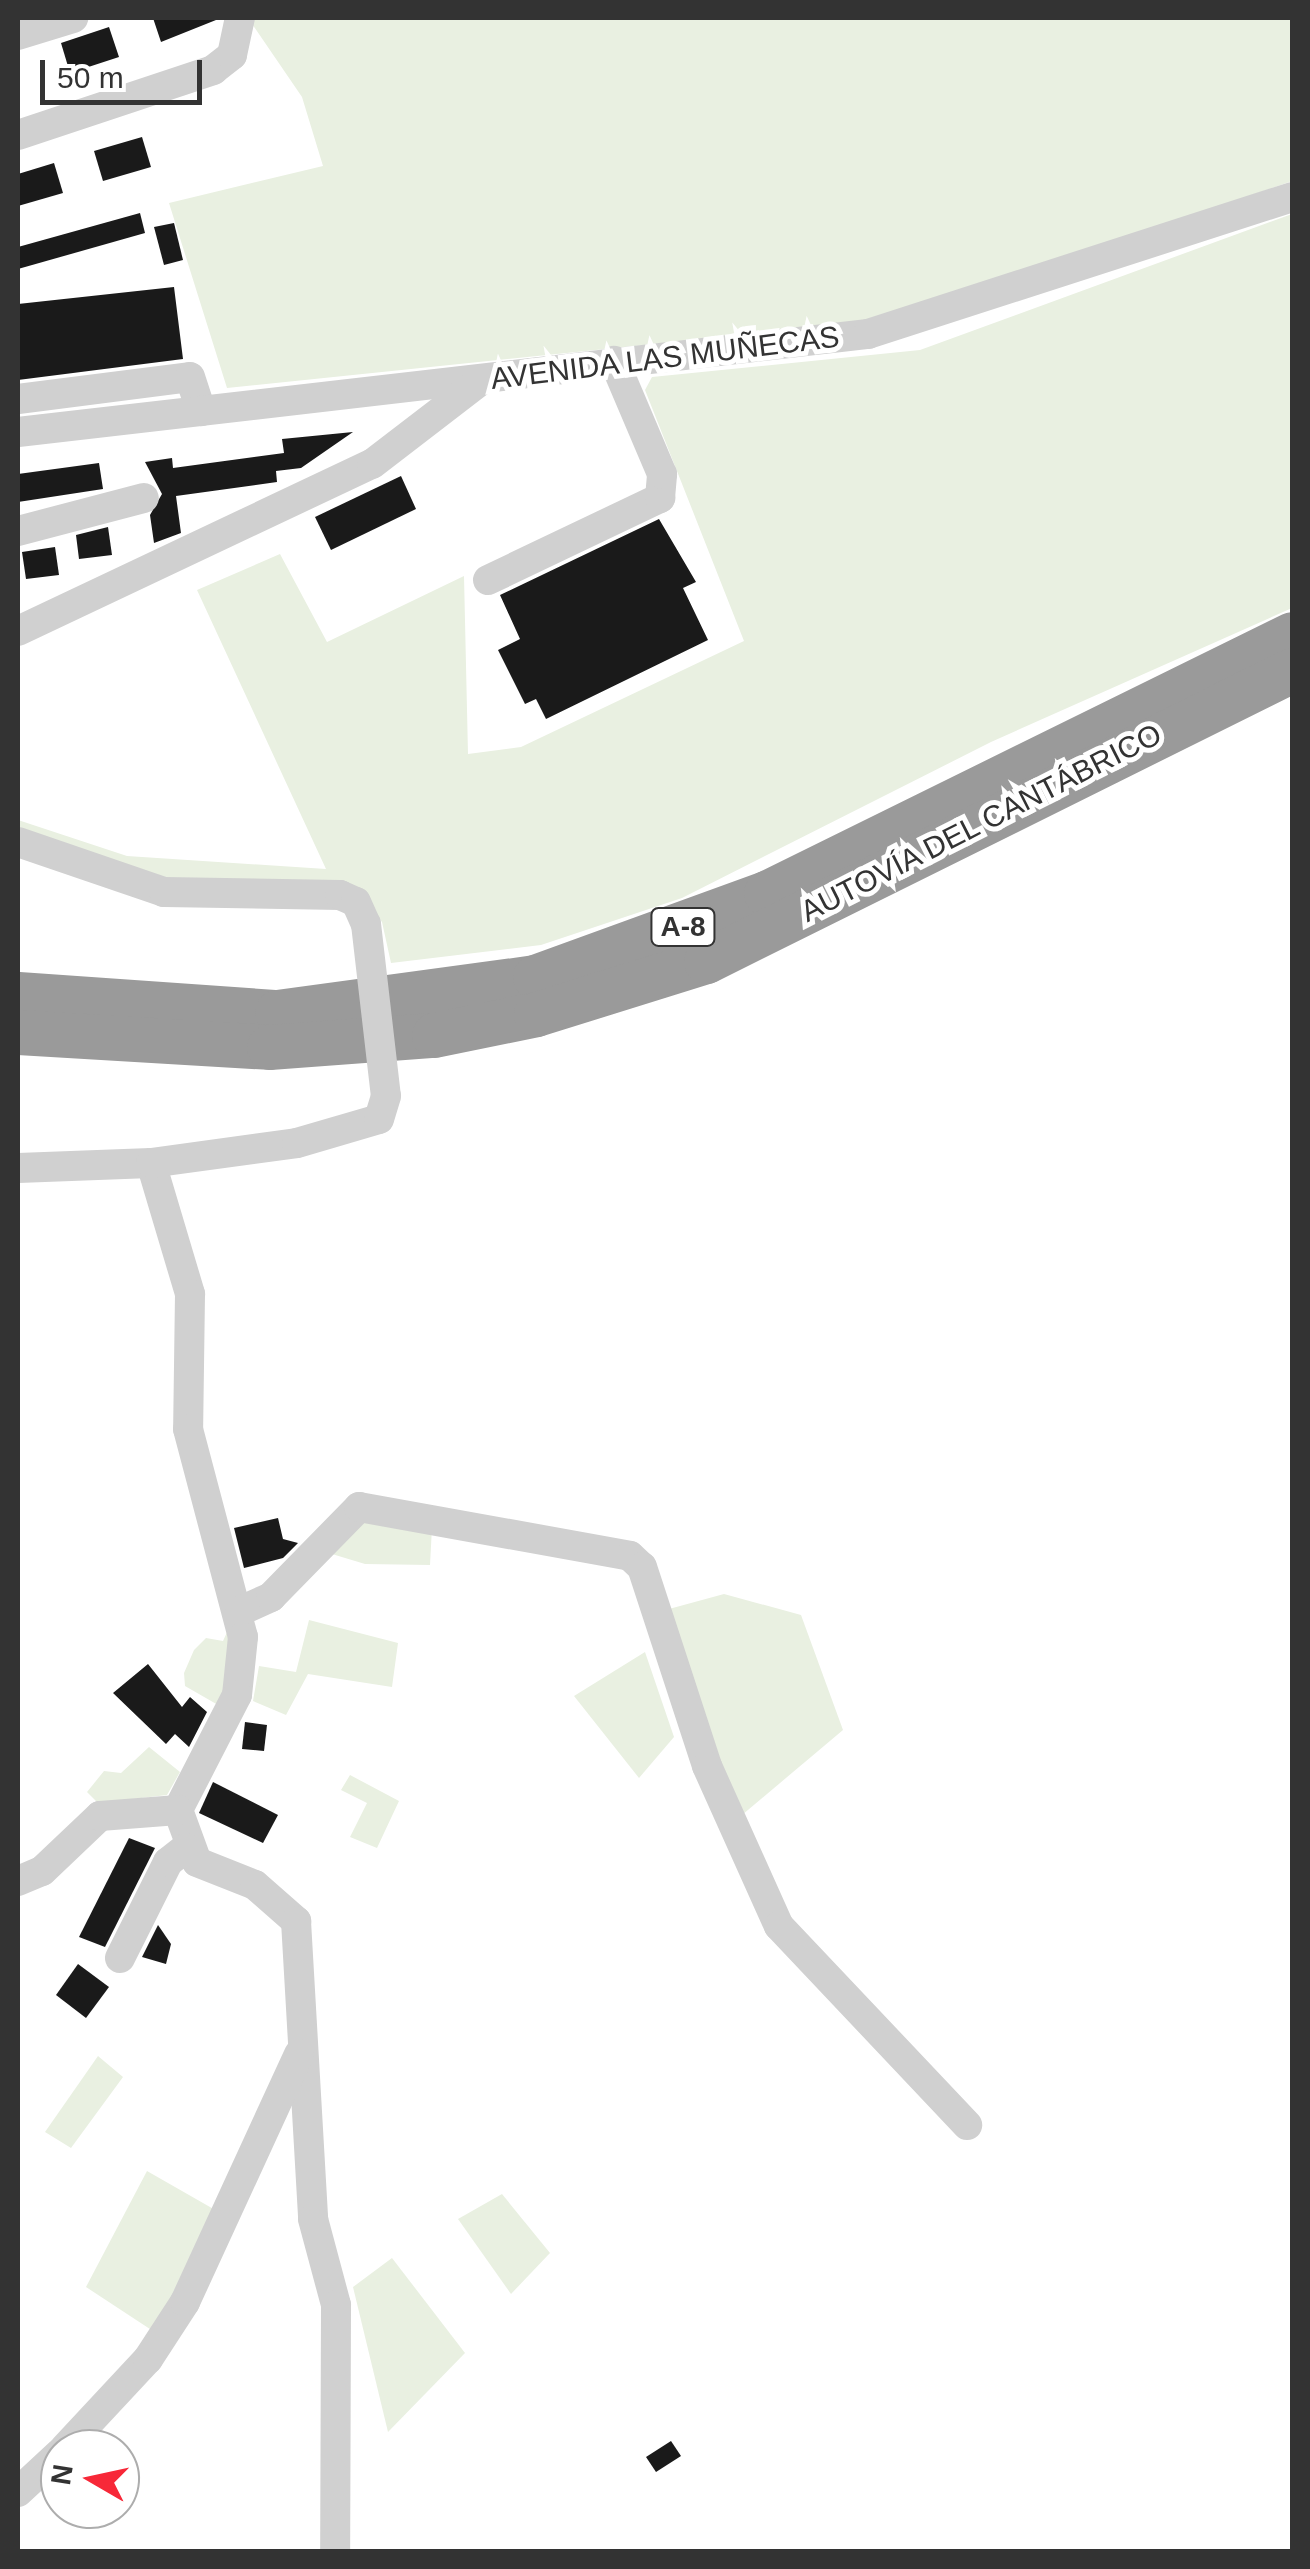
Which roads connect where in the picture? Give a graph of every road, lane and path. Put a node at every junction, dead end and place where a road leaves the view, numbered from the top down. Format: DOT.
graph roads {
  1 [pos="74,18"];
  2 [pos="240,18"];
  3 [pos="18,35"];
  4 [pos="18,135"];
  5 [pos="1292,196"];
  6 [pos="614,361"];
  7 [pos="482,379"];
  8 [pos="18,399"];
  9 [pos="201,411"];
  10 [pos="18,432"];
  11 [pos="144,498"];
  12 [pos="18,532"];
  13 [pos="488,580"];
  14 [pos="18,632"];
  15 [pos="1292,634"];
  16 [pos="1292,670"];
  17 [pos="18,842"];
  18 [pos="18,994"];
  19 [pos="18,1032"];
  20 [pos="151,1164"];
  21 [pos="18,1168"];
  22 [pos="240,1611"];
  23 [pos="178,1810"];
  24 [pos="186,1848"];
  25 [pos="18,1881"];
  26 [pos="120,1958"];
  27 [pos="300,2052"];
  28 [pos="967,2125"];
  29 [pos="83,2429"];
  30 [pos="40,2472"];
  31 [pos="18,2492"];
  32 [pos="335,2552"];
  1 -- 3 [label="street"];
  2 -- 4 [label="street"];
  5 -- 6 [label="street, AVENIDA LAS MUÑECAS"];
  6 -- 7 [label="street, AVENIDA LAS MUÑECAS"];
  6 -- 13 [label="street"];
  7 -- 9 [label="street, AVENIDA LAS MUÑECAS"];
  7 -- 14 [label="street"];
  8 -- 9 [label="street"];
  9 -- 10 [label="street, AVENIDA LAS MUÑECAS"];
  11 -- 12 [label="street"];
  15 -- 18 [label="highway, AUTOVÍA DEL CANTÁBRICO / A-8"];
  16 -- 19 [label="highway, AUTOVÍA DEL CANTÁBRICO / A-8"];
  17 -- 20 [label="street, bridge"];
  20 -- 21 [label="street"];
  20 -- 22 [label="street"];
  22 -- 23 [label="street"];
  22 -- 28 [label="street"];
  23 -- 24 [label="street"];
  23 -- 25 [label="street"];
  24 -- 26 [label="street"];
  24 -- 27 [label="street"];
  27 -- 29 [label="street"];
  27 -- 32 [label="street"];
  30 -- 31 [label="street"];
}
